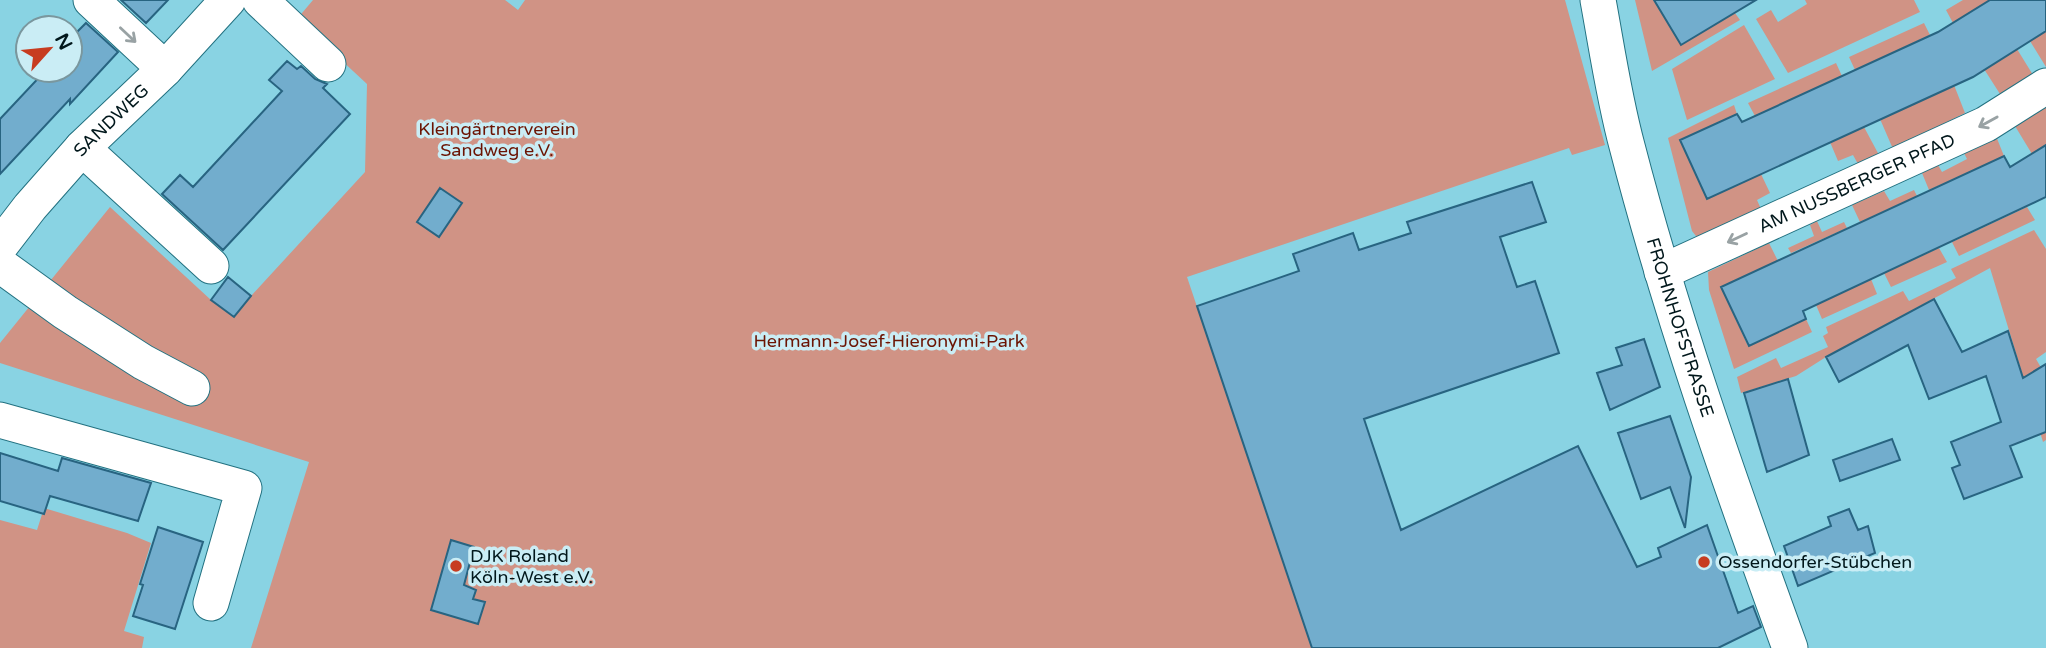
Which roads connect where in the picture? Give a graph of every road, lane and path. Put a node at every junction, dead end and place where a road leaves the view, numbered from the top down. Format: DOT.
graph roads {
  1 [pos="91,0"];
  2 [pos="228,0"];
  3 [pos="260,0"];
  4 [pos="1598,0"];
  5 [pos="328,64"];
  6 [pos="165,69"];
  7 [pos="2046,86"];
  8 [pos="82,148"];
  9 [pos="0,246"];
  10 [pos="0,265"];
  11 [pos="211,266"];
  12 [pos="1662,272"];
  13 [pos="192,388"];
  14 [pos="0,420"];
  15 [pos="211,603"];
  16 [pos="1790,648"];
  1 -- 6 [label="street, one-way"];
  2 -- 6 [label="street, SANDWEG"];
  3 -- 5 [label="street"];
  4 -- 12 [label="street, FROHNHOFSTRASSE"];
  6 -- 8 [label="street, SANDWEG"];
  7 -- 12 [label="street, AM NUSSBERGER PFAD, one-way"];
  8 -- 9 [label="street, SANDWEG"];
  8 -- 11 [label="street"];
  10 -- 13 [label="street"];
  12 -- 16 [label="street, FROHNHOFSTRASSE"];
  14 -- 15 [label="street"];
}
